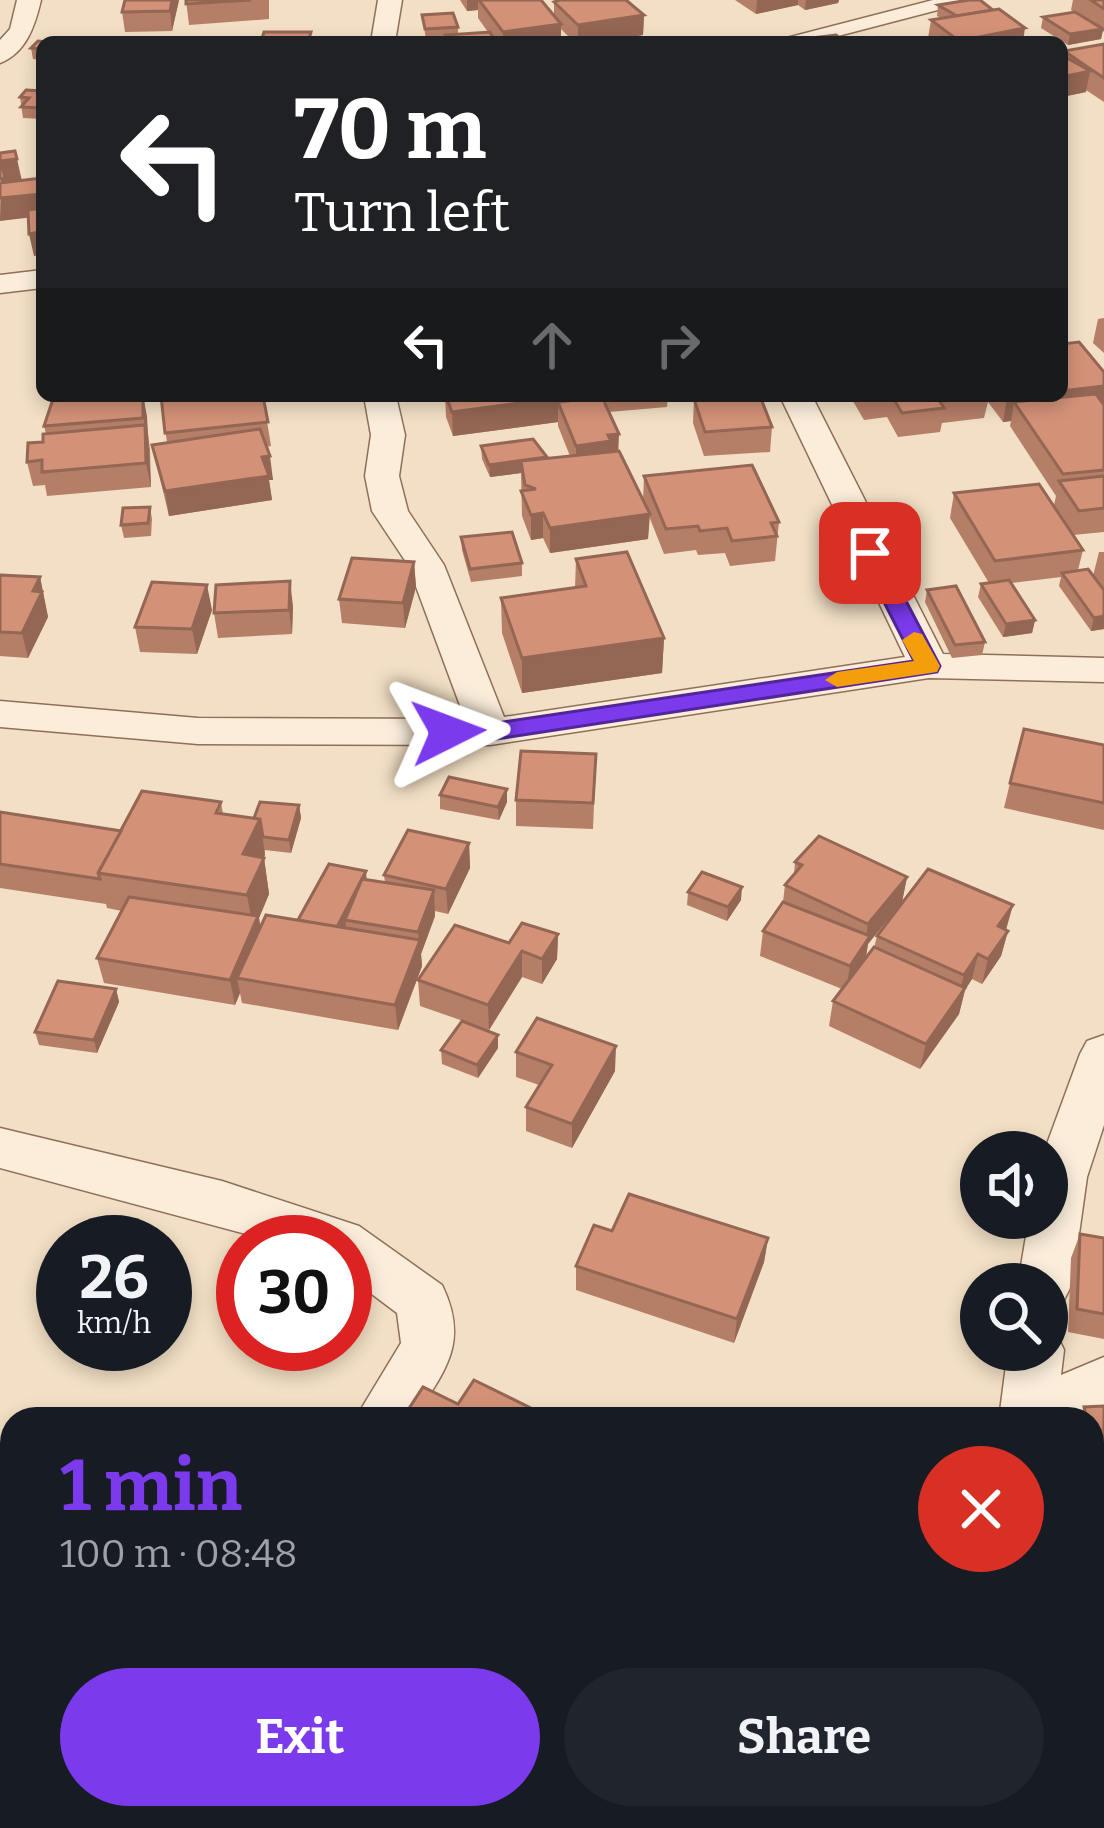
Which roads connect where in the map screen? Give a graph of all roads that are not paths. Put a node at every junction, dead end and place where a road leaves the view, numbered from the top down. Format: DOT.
graph roads {
  1 [pos="29,0"];
  2 [pos="390,0"];
  3 [pos="964,0"];
  4 [pos="384,36"];
  5 [pos="809,36"];
  6 [pos="0,56"];
  7 [pos="36,280"];
  8 [pos="0,284"];
  9 [pos="381,402"];
  10 [pos="799,402"];
  11 [pos="928,666"];
  12 [pos="1104,670"];
  13 [pos="0,714"];
  14 [pos="490,732"];
  15 [pos="1104,1054"];
  16 [pos="0,1148"];
  17 [pos="260,1215"];
  18 [pos="1048,1263"];
  19 [pos="372,1264"];
  20 [pos="1033,1371"];
  21 [pos="1104,1382"];
  22 [pos="390,1407"];
  23 [pos="1029,1407"];
  24 [pos="1050,1407"];
  1 -- 6 [label="street"];
  2 -- 4 [label="street"];
  3 -- 5 [label="street"];
  7 -- 8 [label="street"];
  9 -- 14 [label="street"];
  10 -- 11 [label="street"];
  11 -- 12 [label="street"];
  11 -- 14 [label="street"];
  13 -- 14 [label="street"];
  15 -- 18 [label="street"];
  16 -- 17 [label="street"];
  19 -- 22 [label="street"];
  20 -- 23 [label="street"];
  21 -- 24 [label="street"];
}
